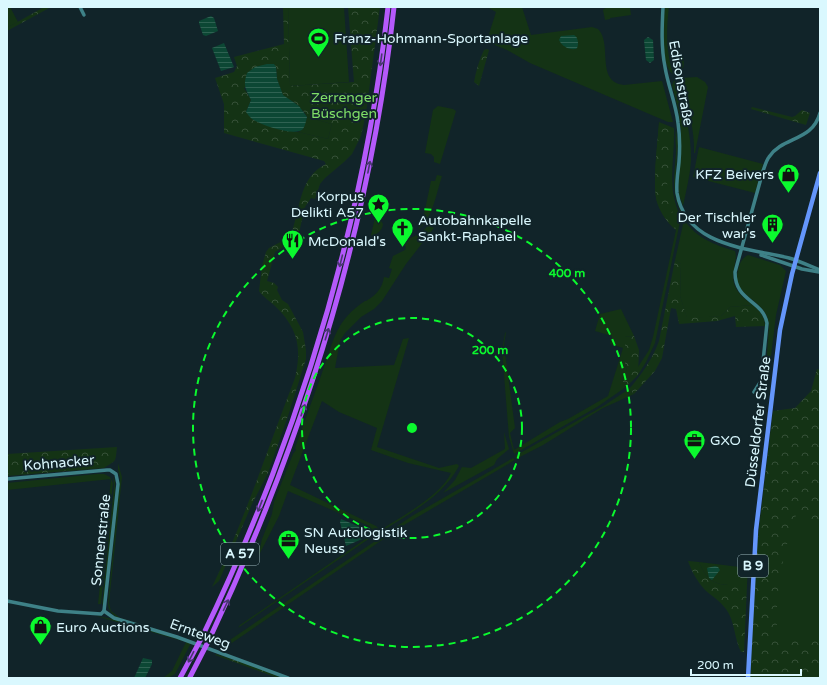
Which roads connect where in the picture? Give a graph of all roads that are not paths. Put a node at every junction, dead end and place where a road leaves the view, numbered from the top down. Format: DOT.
graph roads {
  1 [pos="80,7"];
  2 [pos="388,7"];
  3 [pos="394,7"];
  4 [pos="663,7"];
  5 [pos="84,15"];
  6 [pos="820,112"];
  7 [pos="820,173"];
  8 [pos="742,248"];
  9 [pos="796,261"];
  10 [pos="794,266"];
  11 [pos="820,271"];
  12 [pos="754,392"];
  13 [pos="114,472"];
  14 [pos="7,479"];
  15 [pos="7,601"];
  16 [pos="104,611"];
  17 [pos="180,678"];
  18 [pos="190,678"];
  19 [pos="288,678"];
  20 [pos="748,678"];
  1 -- 5 [label="street"];
  2 -- 17 [label="highway, A 57, one-way, bridge"];
  18 -- 3 [label="highway, A 57, one-way, bridge"];
  4 -- 8 [label="street, Edisonstraße"];
  6 -- 8 [label="street"];
  7 -- 9 [label="main road, Düsseldorfer Straße / B 9"];
  8 -- 9 [label="street, Edisonstraße"];
  8 -- 10 [label="street, Edisonstraße"];
  8 -- 12 [label="street"];
  9 -- 10 [label="main road, Düsseldorfer Straße / B 9"];
  9 -- 11 [label="street, Edisonstraße"];
  10 -- 11 [label="street, Edisonstraße"];
  10 -- 20 [label="main road, Düsseldorfer Straße / B 9"];
  13 -- 14 [label="street, Kohnacker"];
  13 -- 16 [label="street, Sonnenstraße"];
  15 -- 16 [label="street"];
  16 -- 19 [label="street, Ernteweg"];
}
